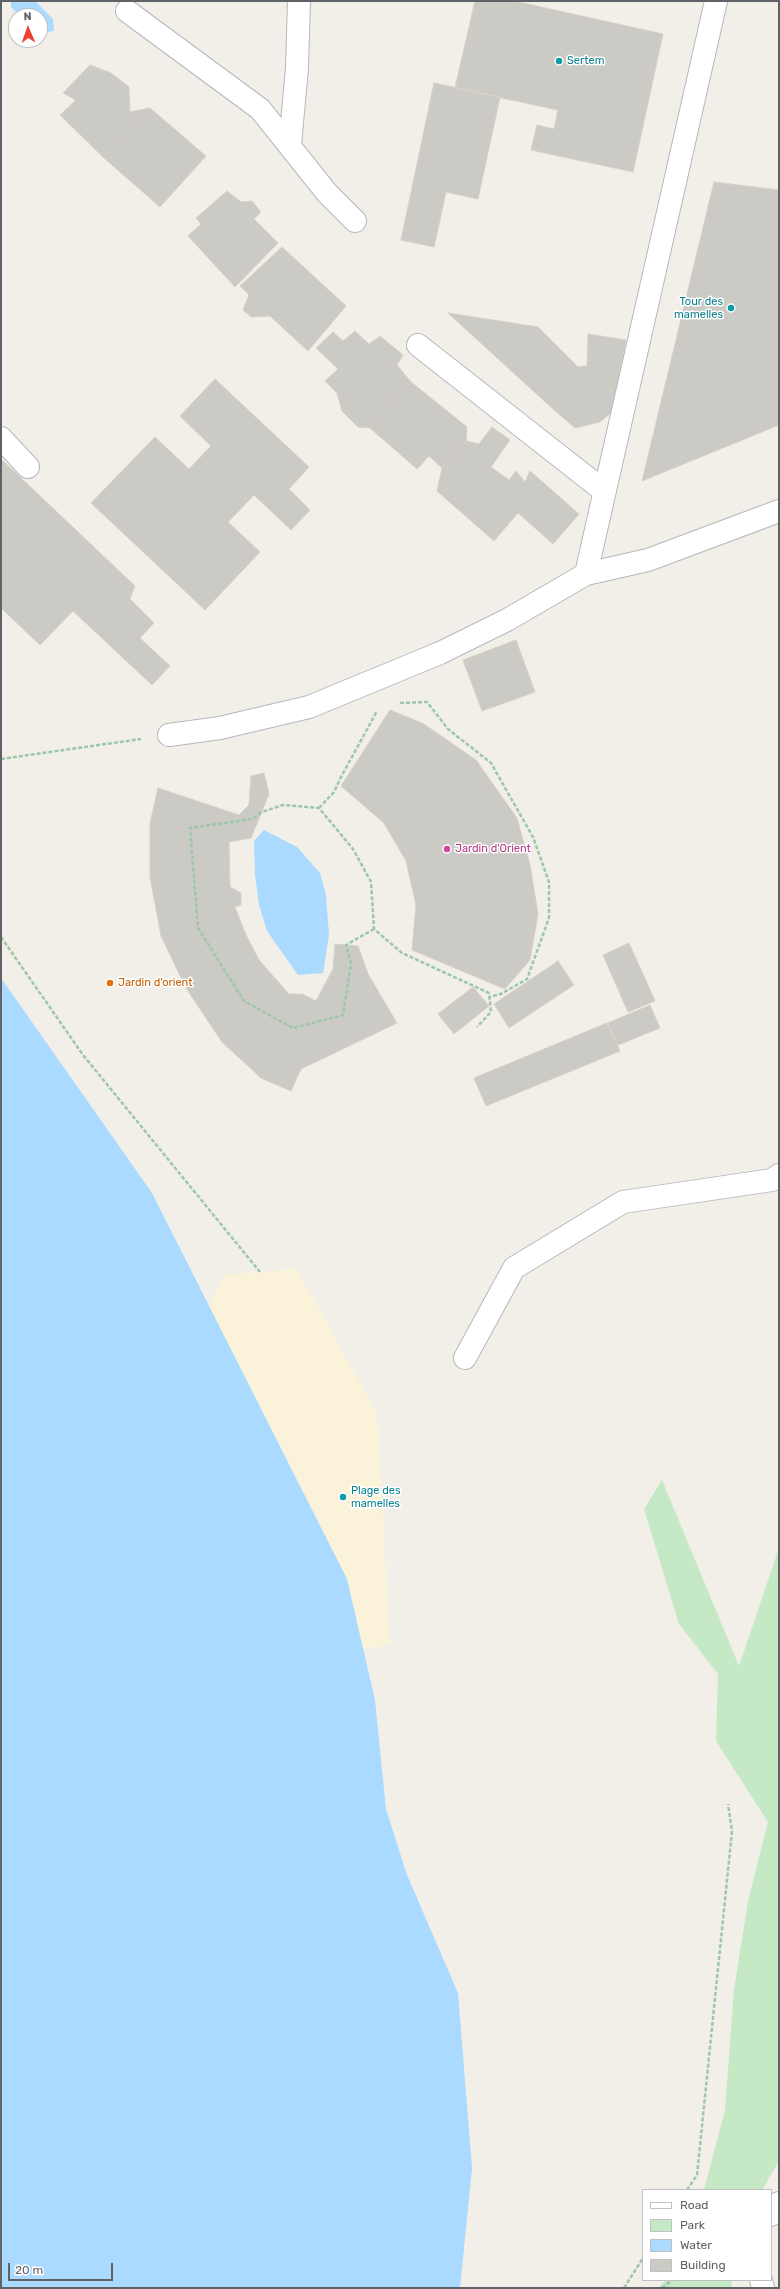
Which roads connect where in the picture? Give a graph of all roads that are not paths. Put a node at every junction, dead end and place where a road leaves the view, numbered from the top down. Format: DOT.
graph roads {
  1 [pos="299,1"];
  2 [pos="716,1"];
  3 [pos="127,11"];
  4 [pos="290,145"];
  5 [pos="355,221"];
  6 [pos="418,345"];
  7 [pos="1,438"];
  8 [pos="28,467"];
  9 [pos="604,491"];
  10 [pos="779,511"];
  11 [pos="586,574"];
  12 [pos="169,735"];
  13 [pos="779,1175"];
  14 [pos="465,1358"];
  15 [pos="779,2203"];
  16 [pos="772,2214"];
  1 -- 4 [label="street"];
  2 -- 9 [label="street"];
  3 -- 4 [label="street"];
  4 -- 5 [label="street"];
  6 -- 9 [label="street"];
  7 -- 8 [label="street"];
  9 -- 11 [label="street"];
  10 -- 11 [label="street"];
  11 -- 12 [label="street"];
  13 -- 14 [label="street"];
  15 -- 16 [label="street"];
}
